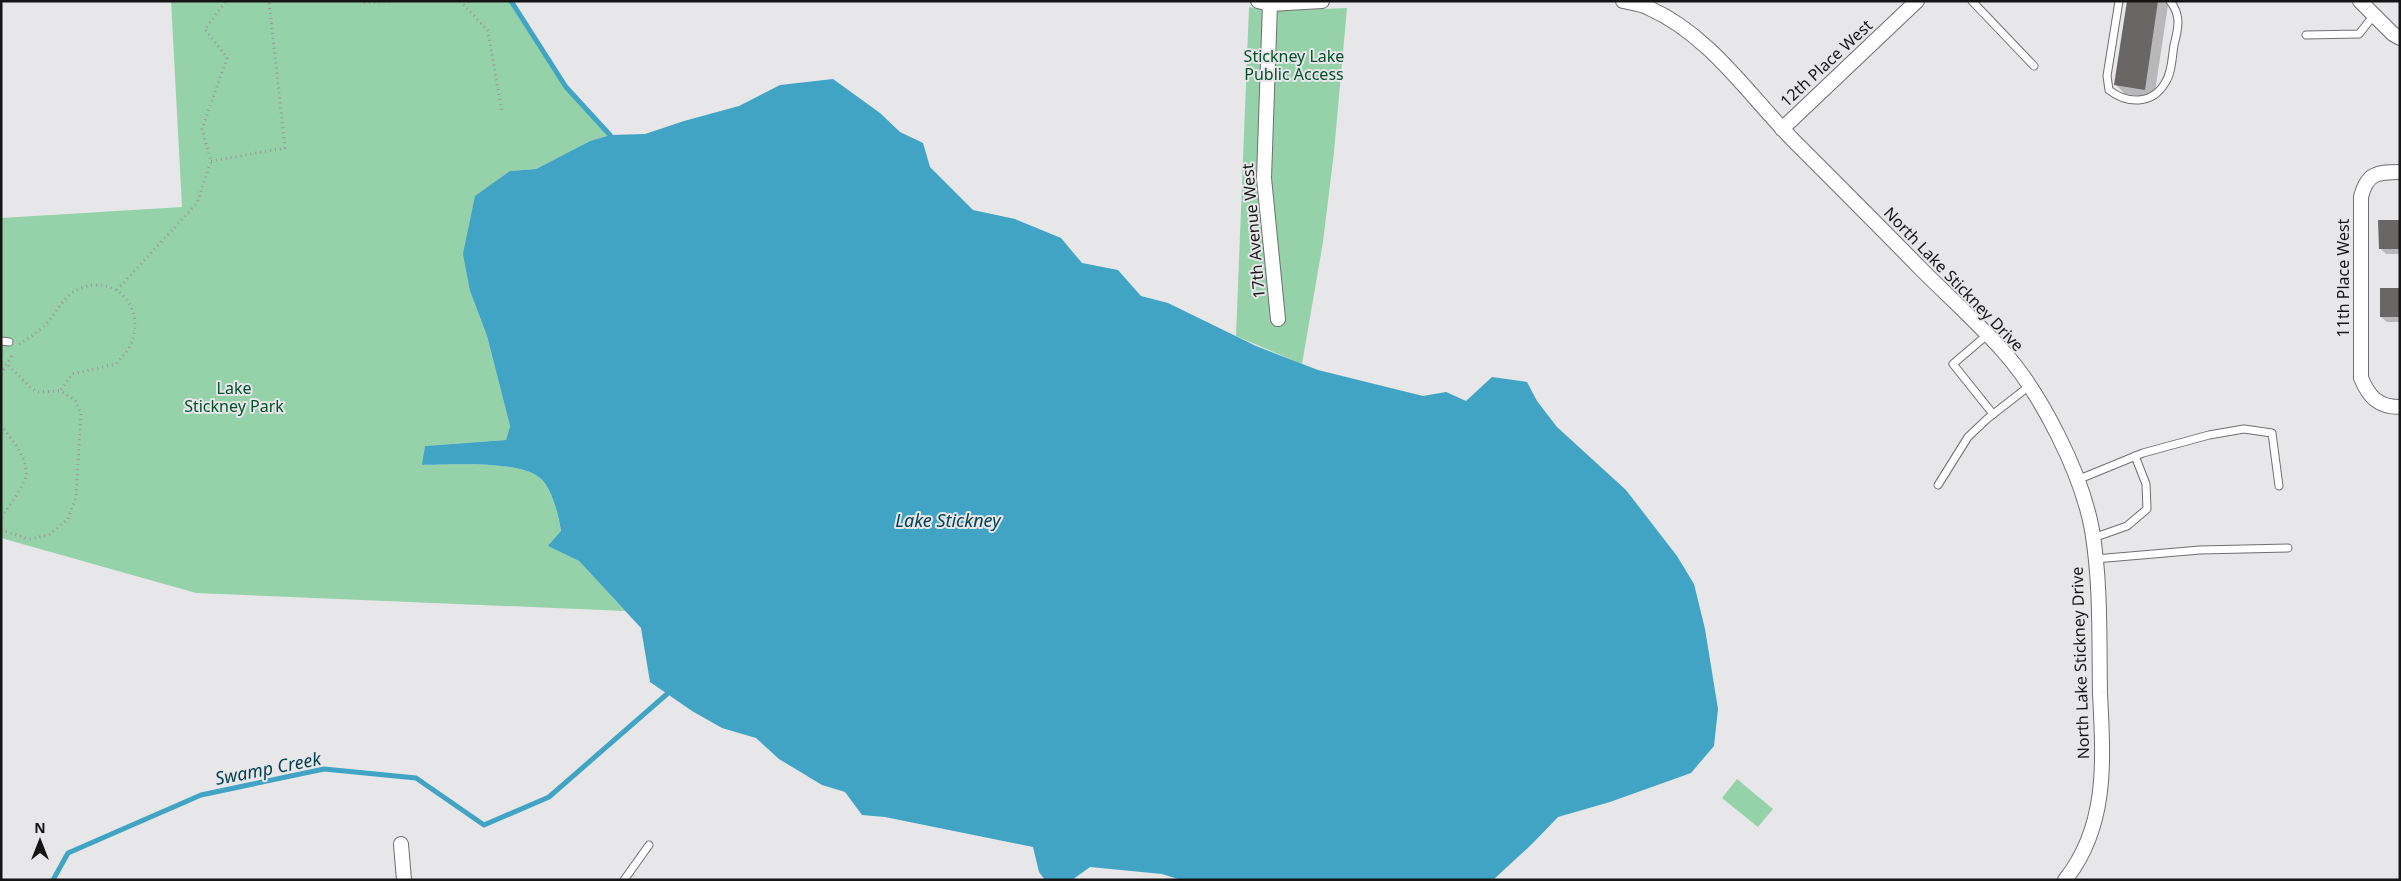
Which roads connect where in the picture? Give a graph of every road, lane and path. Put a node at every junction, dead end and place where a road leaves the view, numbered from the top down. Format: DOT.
graph roads {
  1 [pos="226,1"];
  2 [pos="269,1"];
  3 [pos="360,1"];
  4 [pos="394,1"];
  5 [pos="460,1"];
  6 [pos="1322,1"];
  7 [pos="1623,1"];
  8 [pos="1917,1"];
  9 [pos="1972,1"];
  10 [pos="2119,1"];
  11 [pos="2170,1"];
  12 [pos="2360,1"];
  13 [pos="1264,2"];
  14 [pos="1649,4"];
  15 [pos="2374,15"];
  16 [pos="2306,36"];
  17 [pos="2400,38"];
  18 [pos="2034,66"];
  19 [pos="502,112"];
  20 [pos="1782,129"];
  21 [pos="211,161"];
  22 [pos="2400,172"];
  23 [pos="117,290"];
  24 [pos="1278,319"];
  25 [pos="1987,335"];
  26 [pos="7,364"];
  27 [pos="1,374"];
  28 [pos="2028,387"];
  29 [pos="60,391"];
  30 [pos="2400,407"];
  31 [pos="1993,414"];
  32 [pos="1,425"];
  33 [pos="2135,456"];
  34 [pos="2076,480"];
  35 [pos="1938,485"];
  36 [pos="2278,486"];
  37 [pos="1,519"];
  38 [pos="1,530"];
  39 [pos="2092,538"];
  40 [pos="2288,548"];
  41 [pos="2094,560"];
  42 [pos="401,844"];
  43 [pos="649,845"];
  44 [pos="404,880"];
  45 [pos="624,880"];
  46 [pos="2065,880"];
  1 -- 21 [label="path"];
  2 -- 21 [label="path"];
  3 -- 4 [label="path"];
  5 -- 19 [label="path"];
  6 -- 13 [label="street"];
  7 -- 14 [label="street, North Lake Stickney Drive"];
  8 -- 20 [label="street, 12th Place West"];
  9 -- 18 [label="lane"];
  10 -- 11 [label="lane"];
  12 -- 15 [label="street"];
  13 -- 24 [label="street, 17th Avenue West"];
  14 -- 20 [label="street, North Lake Stickney Drive"];
  15 -- 16 [label="lane"];
  15 -- 17 [label="street"];
  20 -- 25 [label="street, North Lake Stickney Drive"];
  21 -- 23 [label="path"];
  22 -- 30 [label="street, 11th Place West"];
  23 -- 26 [label="path"];
  23 -- 29 [label="path"];
  25 -- 28 [label="street, North Lake Stickney Drive"];
  25 -- 31 [label="lane"];
  26 -- 27 [label="path"];
  26 -- 29 [label="path"];
  28 -- 31 [label="lane"];
  28 -- 34 [label="street, North Lake Stickney Drive"];
  29 -- 38 [label="path"];
  31 -- 35 [label="lane"];
  32 -- 37 [label="path"];
  33 -- 34 [label="lane"];
  33 -- 36 [label="lane"];
  33 -- 39 [label="lane"];
  34 -- 39 [label="street, North Lake Stickney Drive"];
  39 -- 41 [label="street, North Lake Stickney Drive"];
  40 -- 41 [label="lane"];
  41 -- 46 [label="street, North Lake Stickney Drive"];
  42 -- 44 [label="street"];
  43 -- 45 [label="lane"];
}
